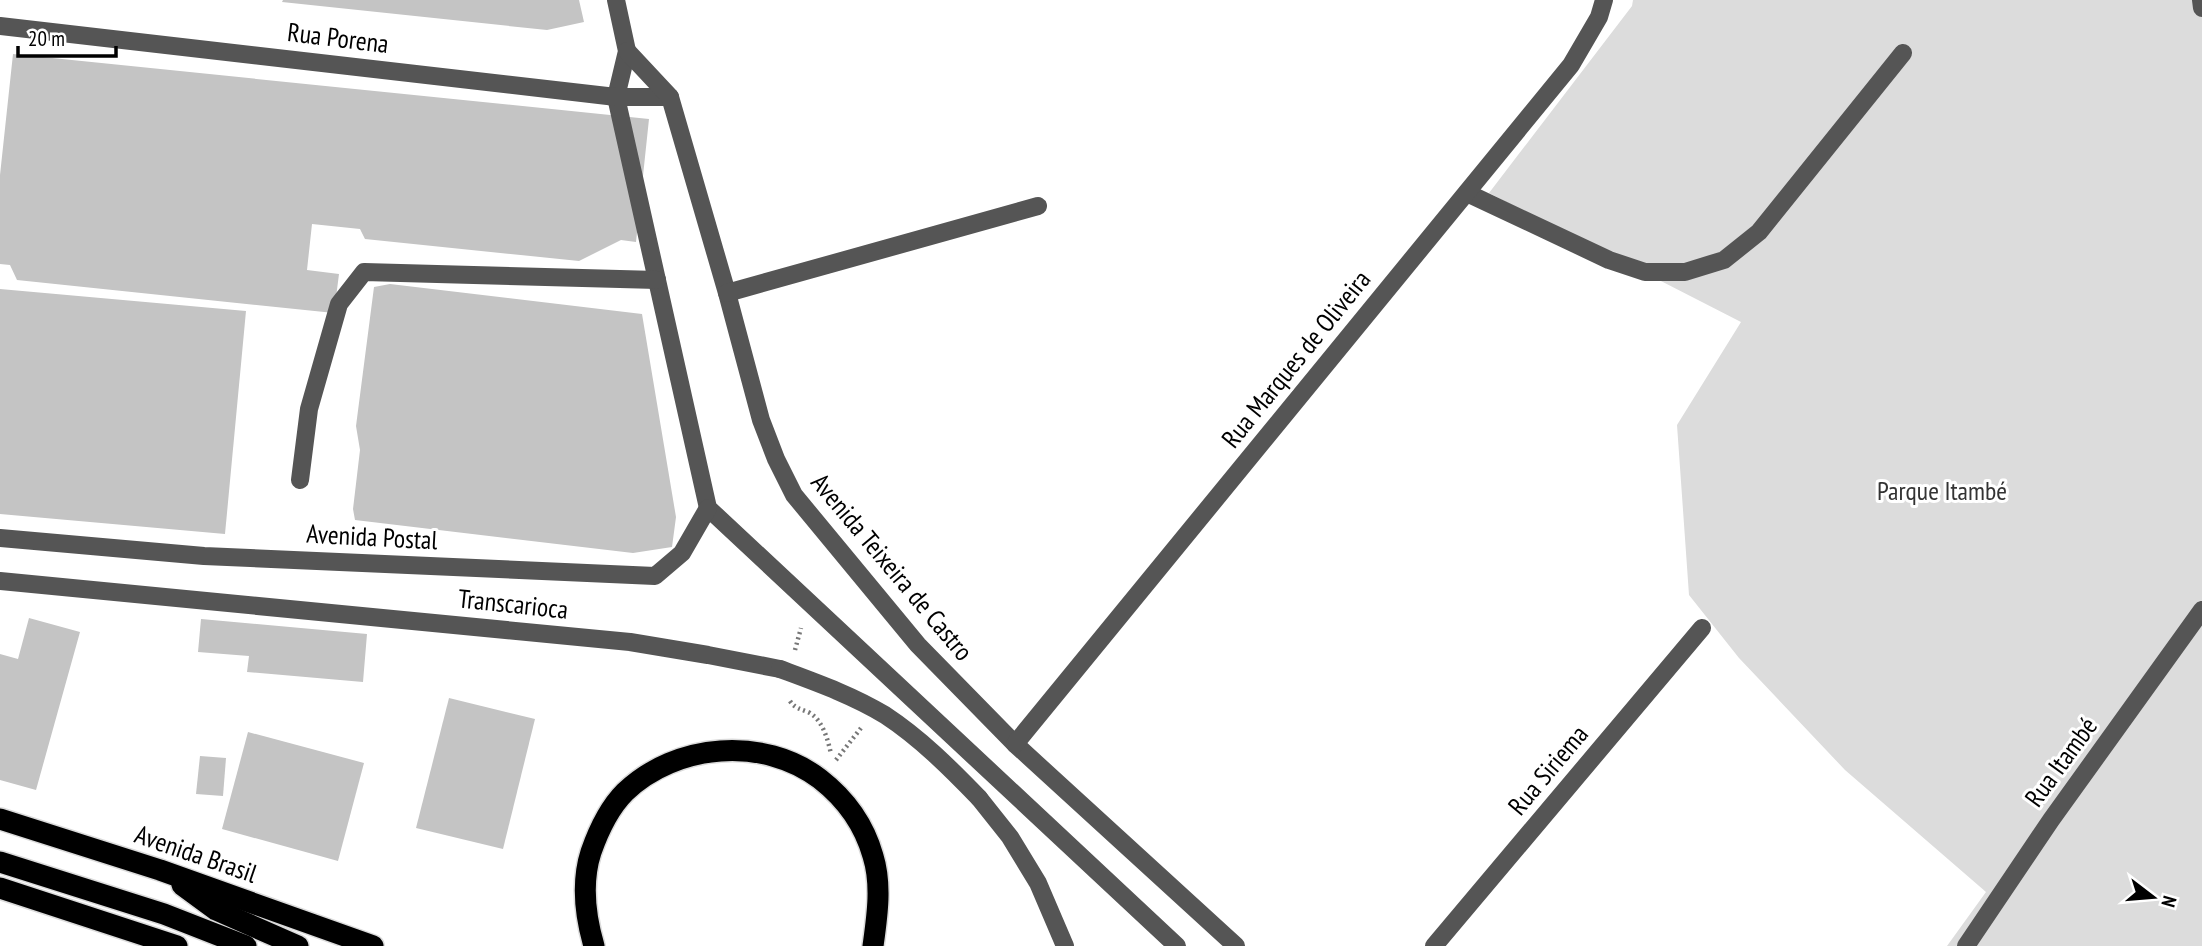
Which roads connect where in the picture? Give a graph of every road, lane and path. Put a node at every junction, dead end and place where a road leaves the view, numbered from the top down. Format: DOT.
graph roads {
  1 [pos="616,0"];
  2 [pos="1604,0"];
  3 [pos="2201,0"];
  4 [pos="2202,8"];
  5 [pos="0,26"];
  6 [pos="627,51"];
  7 [pos="1903,53"];
  8 [pos="616,97"];
  9 [pos="670,97"];
  10 [pos="1467,193"];
  11 [pos="1038,205"];
  12 [pos="657,280"];
  13 [pos="727,293"];
  14 [pos="300,480"];
  15 [pos="708,508"];
  16 [pos="0,538"];
  17 [pos="0,581"];
  18 [pos="2202,610"];
  19 [pos="1702,628"];
  20 [pos="857,734"];
  21 [pos="1015,744"];
  22 [pos="833,764"];
  23 [pos="0,819"];
  24 [pos="0,862"];
  25 [pos="160,870"];
  26 [pos="0,888"];
  27 [pos="177,946"];
  28 [pos="246,946"];
  29 [pos="298,946"];
  30 [pos="373,946"];
  31 [pos="594,946"];
  32 [pos="873,946"];
  33 [pos="1065,946"];
  34 [pos="1177,946"];
  35 [pos="1236,946"];
  36 [pos="1434,946"];
  37 [pos="1966,946"];
  1 -- 6 [label="street"];
  2 -- 10 [label="street, Rua Marques de Oliveira"];
  3 -- 4 [label="street"];
  5 -- 8 [label="street, Rua Porena"];
  6 -- 8 [label="street"];
  6 -- 9 [label="street, Avenida Teixeira de Castro"];
  7 -- 10 [label="street"];
  8 -- 9 [label="street, Rua Porena"];
  8 -- 12 [label="street"];
  9 -- 13 [label="street, Avenida Teixeira de Castro"];
  10 -- 21 [label="street, Rua Marques de Oliveira"];
  11 -- 13 [label="street"];
  12 -- 14 [label="street"];
  12 -- 15 [label="street"];
  13 -- 21 [label="street, Avenida Teixeira de Castro"];
  15 -- 16 [label="street, Avenida Postal"];
  15 -- 34 [label="street"];
  17 -- 33 [label="street, Transcarioca, bridge"];
  18 -- 37 [label="street, Rua Itambé"];
  19 -- 36 [label="street, Rua Siriema"];
  20 -- 22 [label="path"];
  21 -- 35 [label="street, Avenida Teixeira de Castro"];
  23 -- 25 [label="highway, Avenida Brasil"];
  24 -- 28 [label="highway"];
  25 -- 29 [label="highway"];
  25 -- 30 [label="highway, Avenida Brasil"];
  26 -- 27 [label="highway"];
  31 -- 32 [label="highway"];
}
